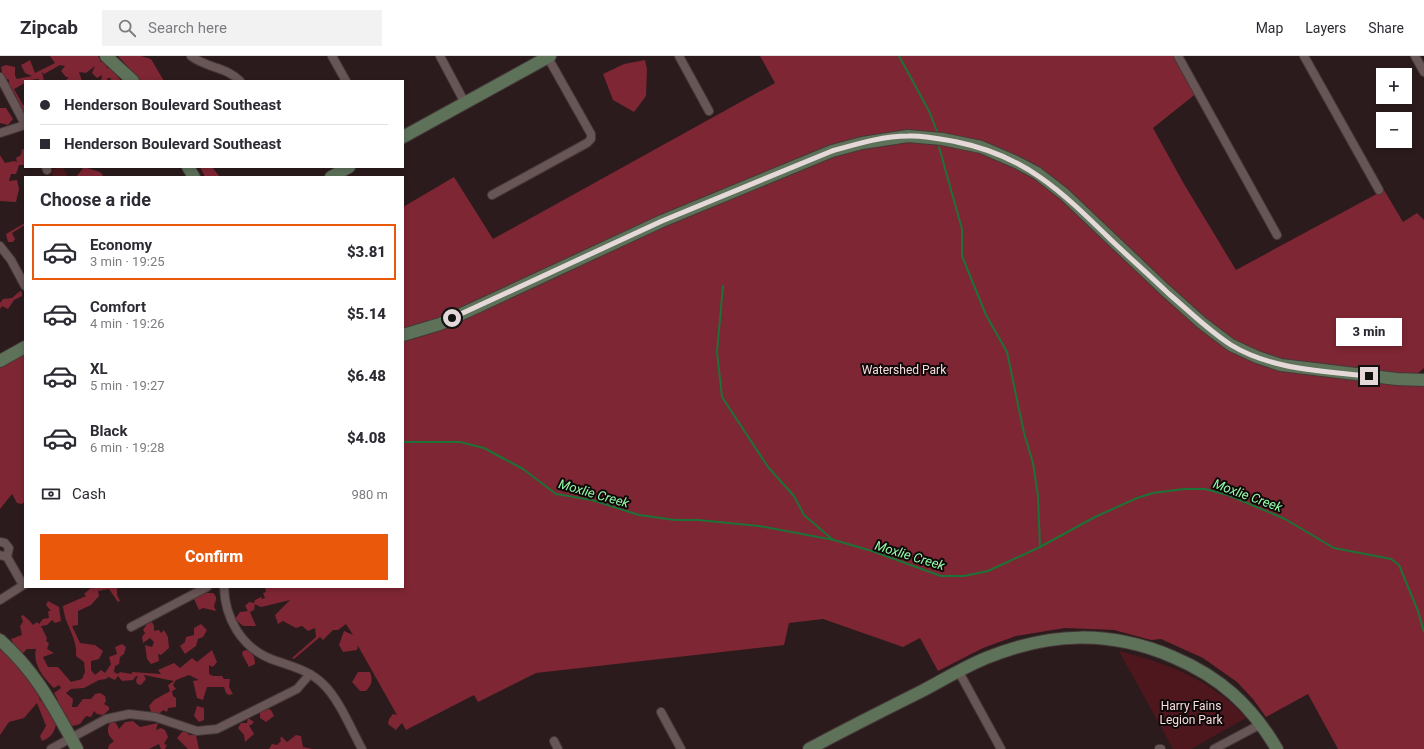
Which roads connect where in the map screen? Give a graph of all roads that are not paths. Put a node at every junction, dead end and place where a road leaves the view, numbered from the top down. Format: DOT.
graph roads {
  1 [pos="106,56"];
  2 [pos="191,56"];
  3 [pos="332,56"];
  4 [pos="440,56"];
  5 [pos="548,56"];
  6 [pos="679,56"];
  7 [pos="1178,56"];
  8 [pos="1304,56"];
  9 [pos="1415,56"];
  10 [pos="1424,72"];
  11 [pos="0,77"];
  12 [pos="132,80"];
  13 [pos="239,80"];
  14 [pos="345,80"];
  15 [pos="465,103"];
  16 [pos="709,111"];
  17 [pos="24,122"];
  18 [pos="24,124"];
  19 [pos="0,133"];
  20 [pos="404,136"];
  21 [pos="347,168"];
  22 [pos="333,176"];
  23 [pos="1379,190"];
  24 [pos="492,195"];
  25 [pos="1277,235"];
  26 [pos="0,246"];
  27 [pos="24,284"];
  28 [pos="404,335"];
  29 [pos="24,348"];
  30 [pos="0,361"];
  31 [pos="1424,380"];
  32 [pos="1409,381"];
  33 [pos="1424,385"];
  34 [pos="0,542"];
  35 [pos="3,556"];
  36 [pos="24,584"];
  37 [pos="204,588"];
  38 [pos="224,588"];
  39 [pos="0,600"];
  40 [pos="132,627"];
  41 [pos="0,640"];
  42 [pos="959,672"];
  43 [pos="310,674"];
  44 [pos="661,712"];
  45 [pos="1261,724"];
  46 [pos="554,741"];
  47 [pos="74,744"];
  48 [pos="817,747"];
  49 [pos="51,749"];
  50 [pos="362,749"];
  51 [pos="558,749"];
  52 [pos="681,749"];
  53 [pos="1001,749"];
  54 [pos="1214,749"];
  55 [pos="1277,749"];
  1 -- 12 [label="main road"];
  2 -- 13 [label="street"];
  3 -- 14 [label="street"];
  4 -- 15 [label="street"];
  5 -- 15 [label="main road"];
  5 -- 24 [label="street"];
  6 -- 16 [label="street"];
  7 -- 25 [label="street"];
  8 -- 23 [label="street"];
  9 -- 10 [label="street"];
  11 -- 17 [label="street"];
  15 -- 20 [label="main road"];
  18 -- 19 [label="street"];
  21 -- 22 [label="main road"];
  26 -- 27 [label="street"];
  28 -- 32 [label="main road"];
  29 -- 30 [label="main road"];
  31 -- 32 [label="main road"];
  32 -- 33 [label="main road"];
  34 -- 35 [label="street"];
  35 -- 36 [label="street"];
  36 -- 39 [label="street"];
  37 -- 40 [label="street"];
  38 -- 43 [label="street"];
  41 -- 47 [label="main road"];
  42 -- 45 [label="main road"];
  42 -- 48 [label="main road"];
  42 -- 53 [label="street"];
  43 -- 47 [label="street"];
  43 -- 50 [label="street"];
  44 -- 52 [label="street"];
  45 -- 54 [label="street"];
  45 -- 55 [label="main road"];
  46 -- 51 [label="street"];
  47 -- 49 [label="street"];
}
